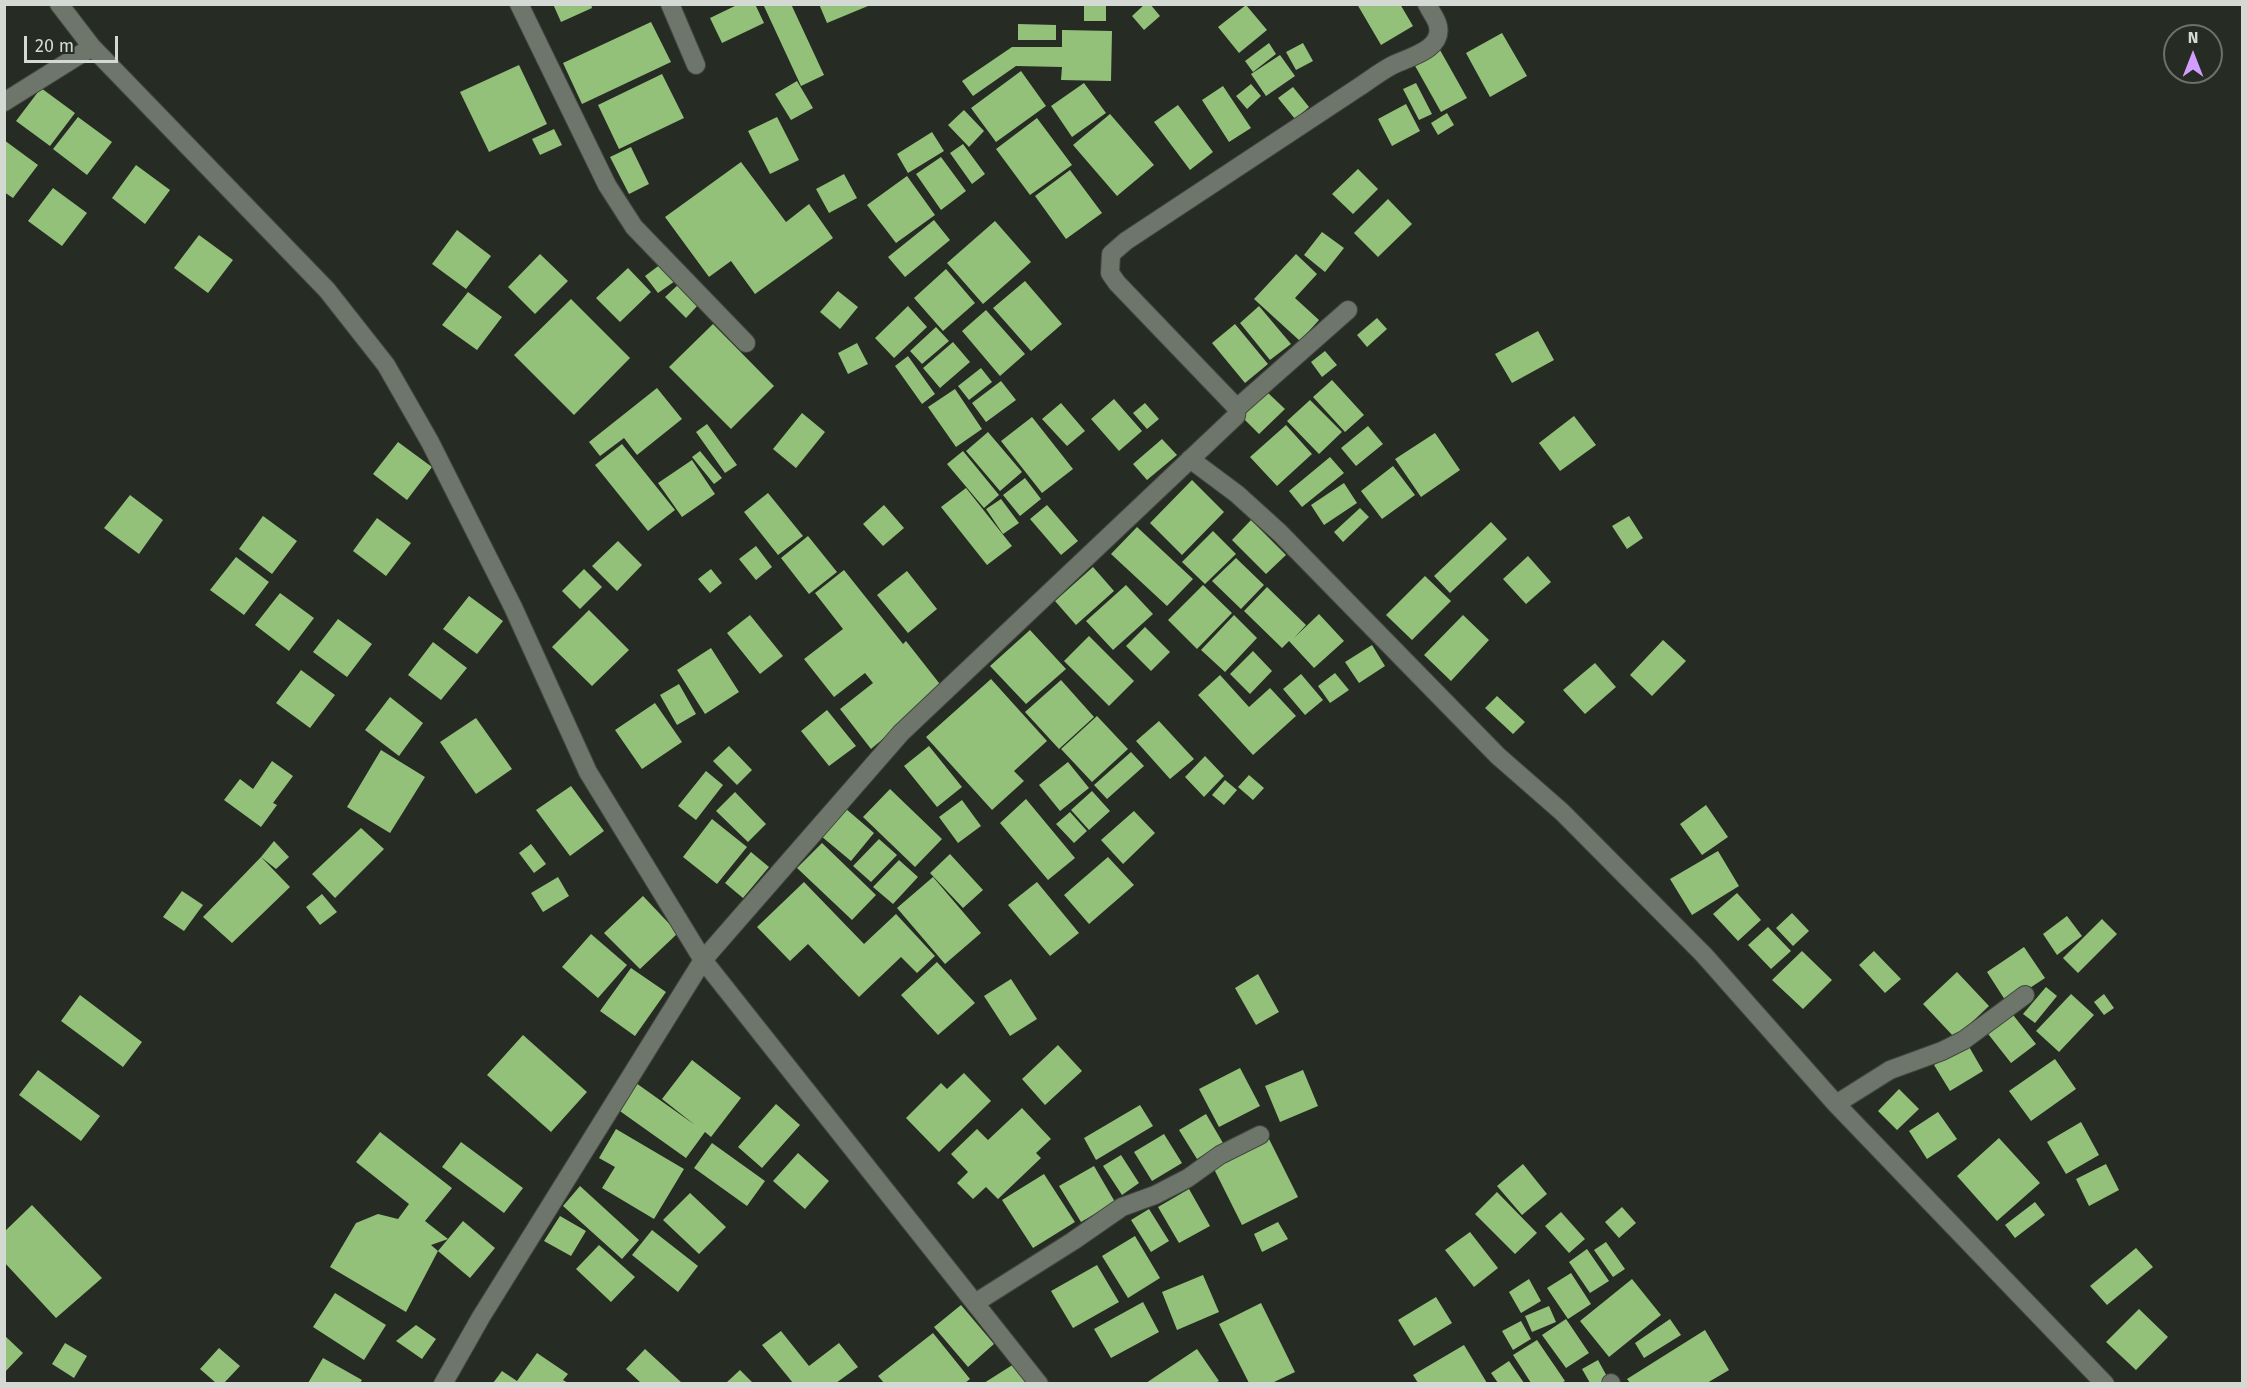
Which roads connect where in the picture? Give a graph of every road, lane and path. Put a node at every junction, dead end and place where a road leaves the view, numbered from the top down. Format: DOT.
graph roads {
  1 [pos="59,4"];
  2 [pos="519,4"];
  3 [pos="670,4"];
  4 [pos="1427,4"];
  5 [pos="92,47"];
  6 [pos="696,65"];
  7 [pos="4,102"];
  8 [pos="1348,310"];
  9 [pos="746,343"];
  10 [pos="1237,408"];
  11 [pos="1190,459"];
  12 [pos="703,960"];
  13 [pos="2025,995"];
  14 [pos="1836,1104"];
  15 [pos="1260,1135"];
  16 [pos="975,1303"];
  17 [pos="443,1383"];
  18 [pos="1039,1383"];
  19 [pos="2105,1383"];
  1 -- 5 [label="street"];
  2 -- 9 [label="street"];
  3 -- 6 [label="street"];
  4 -- 10 [label="street"];
  5 -- 7 [label="street"];
  5 -- 12 [label="street"];
  8 -- 10 [label="street"];
  10 -- 11 [label="street"];
  11 -- 12 [label="street"];
  11 -- 14 [label="street"];
  12 -- 16 [label="street"];
  12 -- 17 [label="street"];
  13 -- 14 [label="street"];
  14 -- 19 [label="street"];
  15 -- 16 [label="street"];
  16 -- 18 [label="street"];
}
